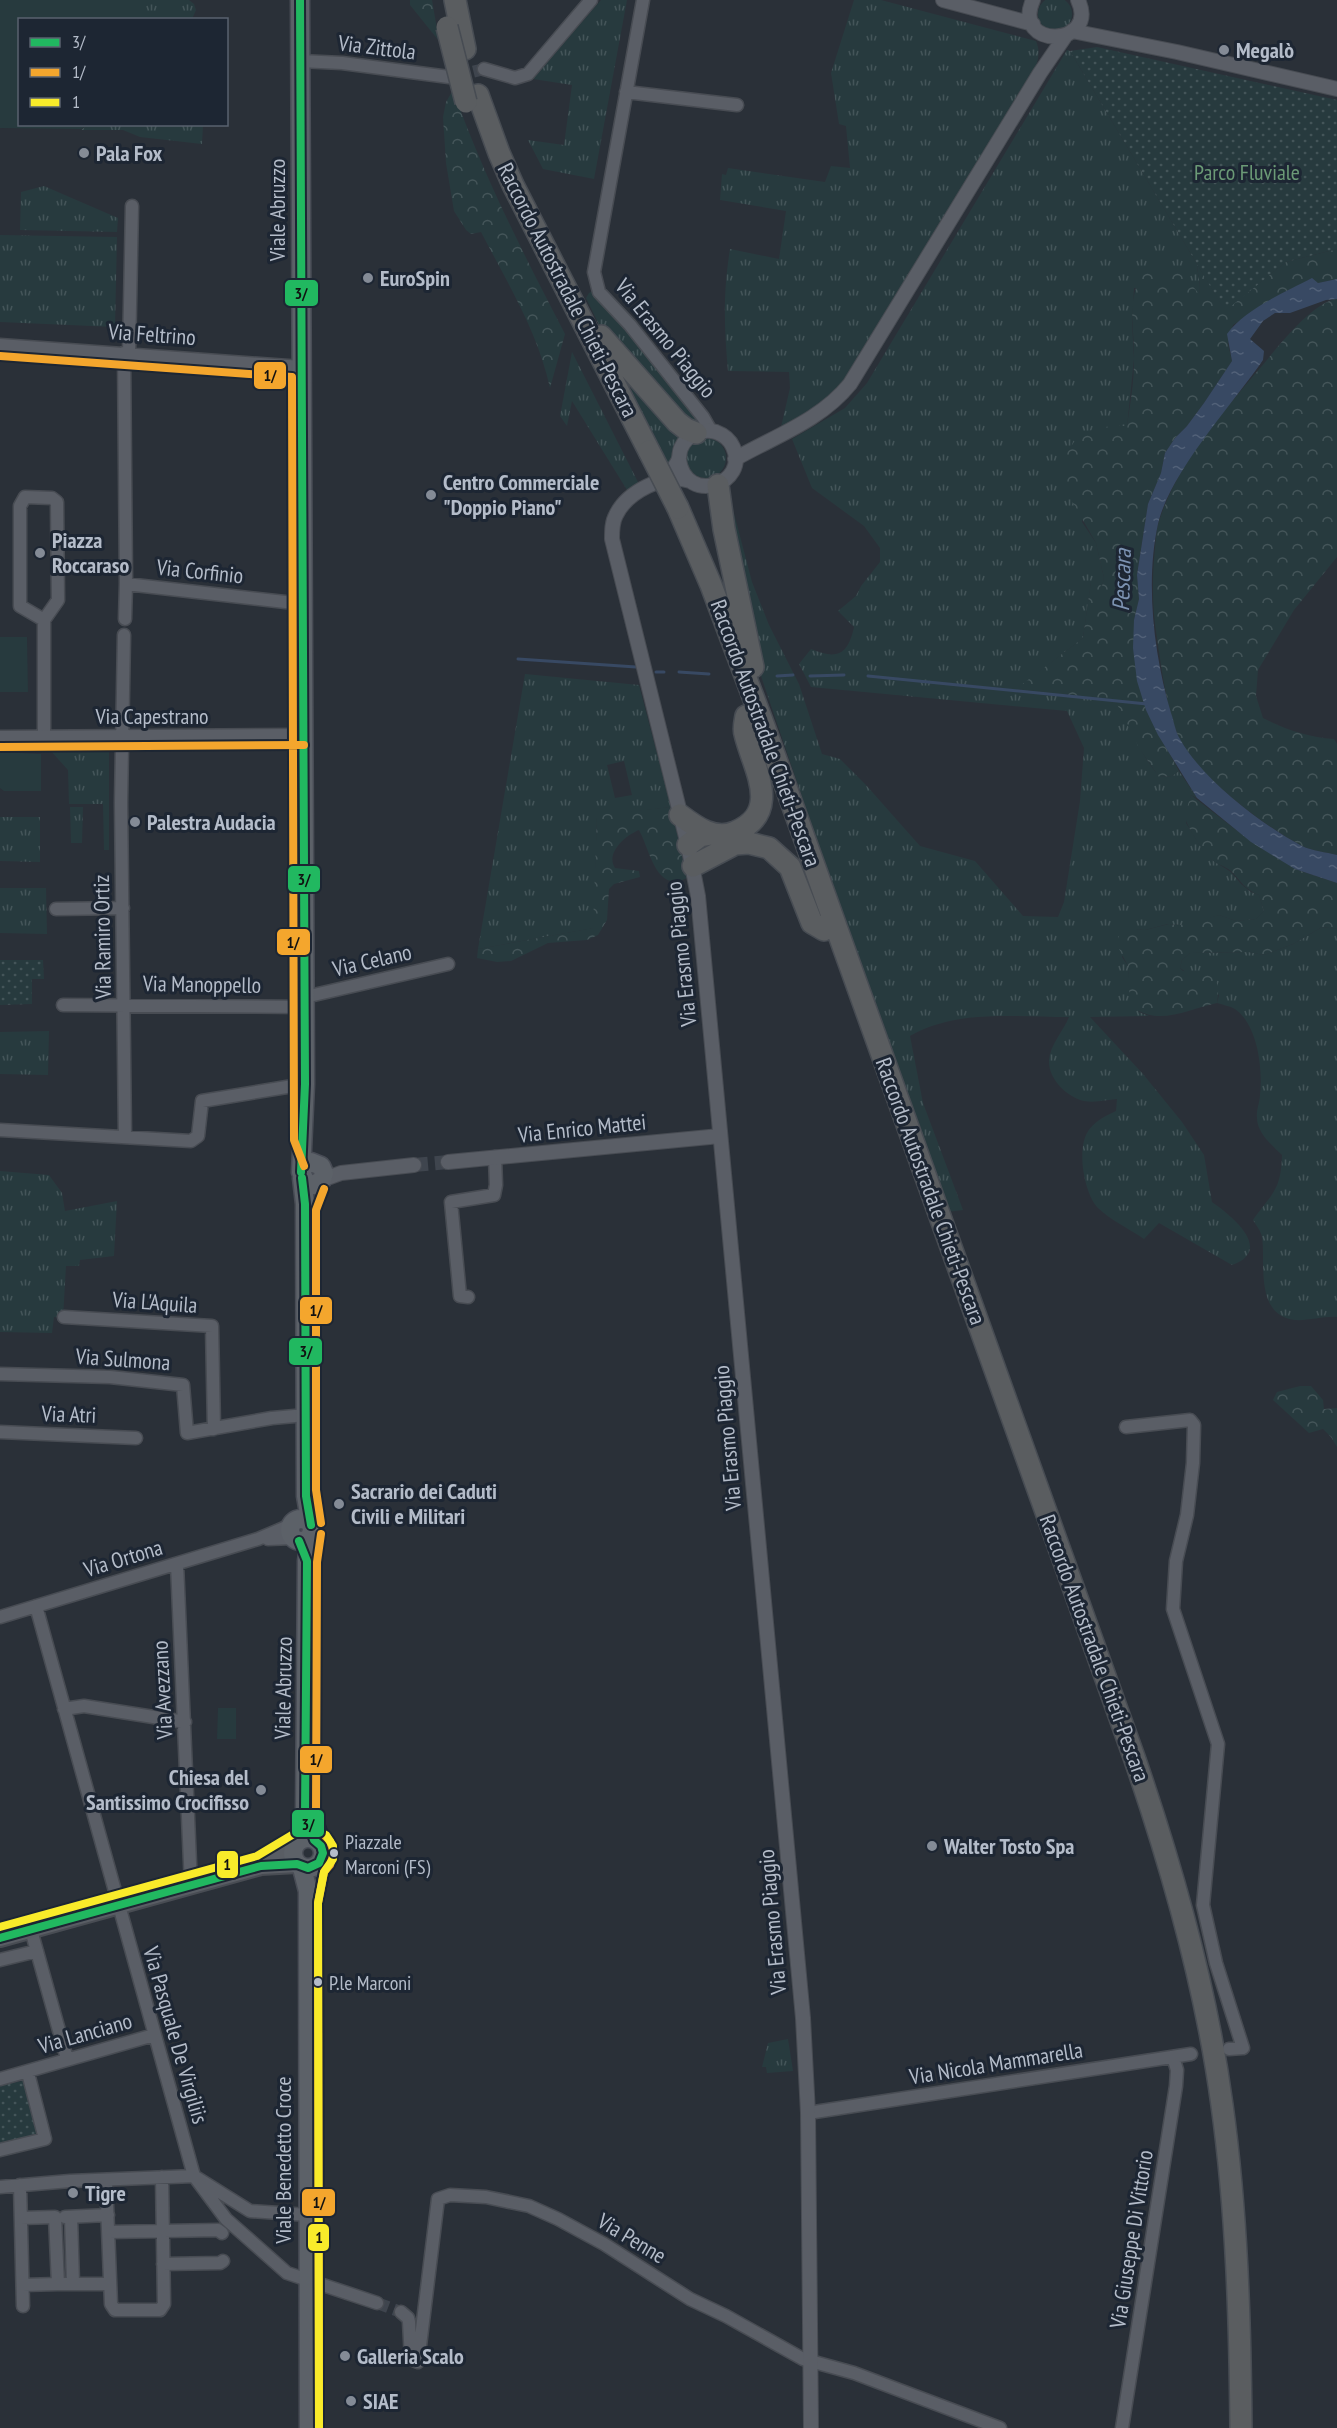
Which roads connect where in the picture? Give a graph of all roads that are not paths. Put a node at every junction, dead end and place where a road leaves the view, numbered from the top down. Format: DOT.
graph roads {
  1 [pos="300,0"];
  2 [pos="442,0"];
  3 [pos="455,0"];
  4 [pos="591,0"];
  5 [pos="643,0"];
  6 [pos="943,0"];
  7 [pos="1033,0"];
  8 [pos="1078,0"];
  9 [pos="1037,29"];
  10 [pos="1069,33"];
  11 [pos="300,61"];
  12 [pos="484,69"];
  13 [pos="1040,74"];
  14 [pos="449,77"];
  15 [pos="1337,89"];
  16 [pos="626,92"];
  17 [pos="472,98"];
  18 [pos="736,105"];
  19 [pos="132,206"];
  20 [pos="588,334"];
  21 [pos="0,345"];
  22 [pos="127,353"];
  23 [pos="302,367"];
  24 [pos="704,432"];
  25 [pos="773,438"];
  26 [pos="729,441"];
  27 [pos="735,459"];
  28 [pos="679,460"];
  29 [pos="663,480"];
  30 [pos="690,481"];
  31 [pos="718,484"];
  32 [pos="671,510"];
  33 [pos="126,584"];
  34 [pos="303,604"];
  35 [pos="125,619"];
  36 [pos="44,620"];
  37 [pos="124,635"];
  38 [pos="746,716"];
  39 [pos="304,735"];
  40 [pos="0,737"];
  41 [pos="44,737"];
  42 [pos="122,737"];
  43 [pos="768,737"];
  44 [pos="680,815"];
  45 [pos="711,834"];
  46 [pos="688,845"];
  47 [pos="693,866"];
  48 [pos="123,908"];
  49 [pos="56,909"];
  50 [pos="824,930"];
  51 [pos="448,964"];
  52 [pos="305,1002"];
  53 [pos="124,1004"];
  54 [pos="63,1005"];
  55 [pos="305,1084"];
  56 [pos="0,1130"];
  57 [pos="720,1136"];
  58 [pos="125,1137"];
  59 [pos="495,1157"];
  60 [pos="448,1162"];
  61 [pos="414,1165"];
  62 [pos="317,1174"];
  63 [pos="468,1297"];
  64 [pos="64,1317"];
  65 [pos="0,1374"];
  66 [pos="306,1415"];
  67 [pos="1126,1427"];
  68 [pos="214,1429"];
  69 [pos="0,1432"];
  70 [pos="136,1438"];
  71 [pos="301,1530"];
  72 [pos="177,1564"];
  73 [pos="36,1606"];
  74 [pos="0,1617"];
  75 [pos="64,1709"];
  76 [pos="185,1722"];
  77 [pos="307,1854"];
  78 [pos="191,1886"];
  79 [pos="118,1905"];
  80 [pos="31,1929"];
  81 [pos="0,1938"];
  82 [pos="37,1951"];
  83 [pos="0,1960"];
  84 [pos="154,2035"];
  85 [pos="1229,2049"];
  86 [pos="1191,2055"];
  87 [pos="1173,2057"];
  88 [pos="67,2059"];
  89 [pos="28,2073"];
  90 [pos="0,2079"];
  91 [pos="808,2113"];
  92 [pos="0,2150"];
  93 [pos="194,2176"];
  94 [pos="162,2177"];
  95 [pos="106,2180"];
  96 [pos="0,2185"];
  97 [pos="20,2185"];
  98 [pos="108,2215"];
  99 [pos="308,2215"];
  100 [pos="55,2217"];
  101 [pos="72,2217"];
  102 [pos="21,2218"];
  103 [pos="162,2231"];
  104 [pos="109,2232"];
  105 [pos="222,2233"];
  106 [pos="223,2261"];
  107 [pos="164,2264"];
  108 [pos="308,2282"];
  109 [pos="58,2283"];
  110 [pos="72,2283"];
  111 [pos="110,2283"];
  112 [pos="23,2285"];
  113 [pos="377,2303"];
  114 [pos="23,2306"];
  115 [pos="401,2312"];
  116 [pos="811,2362"];
  117 [pos="309,2428"];
  118 [pos="811,2428"];
  119 [pos="1000,2428"];
  120 [pos="1122,2428"];
  121 [pos="1227,2428"];
  122 [pos="1241,2428"];
  1 -- 11 [label="main road, Viale Abruzzo"];
  2 -- 17 [label="highway, Raccordo Autostradale Chieti-Pescara, bridge"];
  3 -- 17 [label="highway, Raccordo Autostradale Chieti-Pescara"];
  4 -- 12 [label="street"];
  5 -- 16 [label="street, Via Erasmo Piaggio"];
  6 -- 9 [label="street"];
  7 -- 9 [label="street"];
  8 -- 10 [label="street"];
  9 -- 10 [label="street"];
  9 -- 13 [label="street"];
  10 -- 13 [label="street"];
  10 -- 15 [label="street"];
  11 -- 14 [label="street, Via Zittola"];
  11 -- 23 [label="main road, Viale Abruzzo"];
  13 -- 25 [label="street"];
  16 -- 18 [label="street"];
  16 -- 24 [label="street, Via Erasmo Piaggio"];
  17 -- 20 [label="highway, Raccordo Autostradale Chieti-Pescara"];
  17 -- 20 [label="highway, Raccordo Autostradale Chieti-Pescara"];
  19 -- 22 [label="street"];
  20 -- 24 [label="highway"];
  20 -- 32 [label="highway, Raccordo Autostradale Chieti-Pescara, bridge"];
  21 -- 22 [label="street, Via Feltrino"];
  22 -- 23 [label="street, Via Feltrino"];
  22 -- 33 [label="street"];
  23 -- 34 [label="main road, Viale Abruzzo"];
  24 -- 26 [label="street"];
  24 -- 28 [label="street"];
  25 -- 26 [label="street"];
  25 -- 27 [label="street"];
  26 -- 27 [label="street"];
  27 -- 31 [label="street"];
  28 -- 29 [label="street, Via Erasmo Piaggio"];
  28 -- 30 [label="street"];
  29 -- 30 [label="street"];
  29 -- 44 [label="street, Via Erasmo Piaggio"];
  30 -- 31 [label="street"];
  31 -- 43 [label="highway"];
  32 -- 38 [label="highway, Raccordo Autostradale Chieti-Pescara"];
  32 -- 43 [label="highway, Raccordo Autostradale Chieti-Pescara"];
  33 -- 34 [label="street, Via Corfinio"];
  33 -- 35 [label="street, Via Corfinio"];
  34 -- 39 [label="main road, Viale Abruzzo"];
  36 -- 36 [label="street"];
  36 -- 41 [label="street"];
  37 -- 42 [label="street, Via Ramiro Ortiz"];
  38 -- 45 [label="highway"];
  38 -- 50 [label="highway, Raccordo Autostradale Chieti-Pescara"];
  39 -- 42 [label="street, Via Capestrano"];
  39 -- 52 [label="main road, Viale Abruzzo"];
  40 -- 41 [label="street, Via Capestrano"];
  41 -- 42 [label="street, Via Capestrano"];
  42 -- 48 [label="street, Via Ramiro Ortiz"];
  43 -- 122 [label="highway, Raccordo Autostradale Chieti-Pescara"];
  44 -- 45 [label="highway"];
  44 -- 46 [label="street, Via Erasmo Piaggio"];
  45 -- 46 [label="highway"];
  46 -- 47 [label="street, Via Erasmo Piaggio"];
  47 -- 50 [label="highway"];
  47 -- 57 [label="street, Via Erasmo Piaggio"];
  48 -- 49 [label="street"];
  48 -- 53 [label="street, Via Ramiro Ortiz"];
  50 -- 121 [label="highway, Raccordo Autostradale Chieti-Pescara"];
  51 -- 52 [label="street, Via Celano"];
  52 -- 53 [label="street, Via Manoppello"];
  52 -- 55 [label="main road, Viale Abruzzo"];
  53 -- 54 [label="street, Via Manoppello"];
  53 -- 58 [label="street, Via Ramiro Ortiz"];
  55 -- 58 [label="street"];
  55 -- 62 [label="main road, Viale Abruzzo"];
  56 -- 58 [label="street"];
  57 -- 59 [label="street, Via Enrico Mattei"];
  57 -- 91 [label="street, Via Erasmo Piaggio"];
  59 -- 60 [label="street, Via Enrico Mattei"];
  59 -- 63 [label="street"];
  61 -- 62 [label="street"];
  62 -- 66 [label="main road, Viale Abruzzo"];
  64 -- 68 [label="street, Via L'Aquila"];
  65 -- 68 [label="street, Via Sulmona"];
  66 -- 68 [label="street, Via Sulmona"];
  66 -- 71 [label="main road, Viale Abruzzo"];
  67 -- 85 [label="street"];
  69 -- 70 [label="street, Via Atri"];
  71 -- 72 [label="street, Via Ortona"];
  71 -- 77 [label="main road, Viale Abruzzo"];
  72 -- 73 [label="street, Via Ortona"];
  72 -- 76 [label="street, Via Avezzano"];
  73 -- 74 [label="street, Via Ortona"];
  73 -- 75 [label="street, Via Pasquale De Virgiliis"];
  75 -- 76 [label="street"];
  75 -- 79 [label="street, Via Pasquale De Virgiliis"];
  76 -- 78 [label="street, Via Avezzano"];
  77 -- 78 [label="main road"];
  77 -- 99 [label="main road, Viale Benedetto Croce"];
  78 -- 79 [label="main road"];
  79 -- 80 [label="main road"];
  79 -- 84 [label="street, Via Pasquale De Virgiliis"];
  80 -- 81 [label="main road"];
  80 -- 82 [label="street"];
  82 -- 83 [label="street"];
  82 -- 88 [label="street"];
  84 -- 88 [label="street, Via Lanciano"];
  84 -- 93 [label="street, Via Pasquale De Virgiliis"];
  86 -- 87 [label="street, Via Nicola Mammarella"];
  87 -- 91 [label="street, Via Nicola Mammarella"];
  87 -- 120 [label="street, Via Giuseppe Di Vittorio"];
  88 -- 89 [label="street, Via Lanciano"];
  89 -- 90 [label="street, Via Lanciano"];
  89 -- 92 [label="street"];
  91 -- 116 [label="street, Via Erasmo Piaggio"];
  93 -- 94 [label="street"];
  93 -- 99 [label="street"];
  93 -- 108 [label="street, Via Pasquale De Virgiliis"];
  94 -- 95 [label="street"];
  94 -- 103 [label="street"];
  95 -- 97 [label="street"];
  95 -- 98 [label="street"];
  96 -- 97 [label="street"];
  97 -- 102 [label="street"];
  98 -- 101 [label="street"];
  98 -- 104 [label="street"];
  99 -- 108 [label="main road, Viale Benedetto Croce"];
  100 -- 101 [label="street"];
  100 -- 102 [label="street"];
  100 -- 109 [label="street"];
  101 -- 110 [label="street"];
  102 -- 112 [label="street"];
  103 -- 104 [label="street"];
  103 -- 105 [label="street"];
  103 -- 107 [label="street"];
  104 -- 111 [label="street"];
  106 -- 107 [label="street"];
  107 -- 111 [label="street"];
  108 -- 113 [label="street"];
  108 -- 117 [label="main road, Viale Benedetto Croce"];
  109 -- 110 [label="street"];
  109 -- 112 [label="street"];
  110 -- 111 [label="street"];
  112 -- 114 [label="street"];
  115 -- 116 [label="street, Via Penne"];
  116 -- 118 [label="street, Via Erasmo Piaggio"];
  116 -- 119 [label="street, Via Penne"];
}
